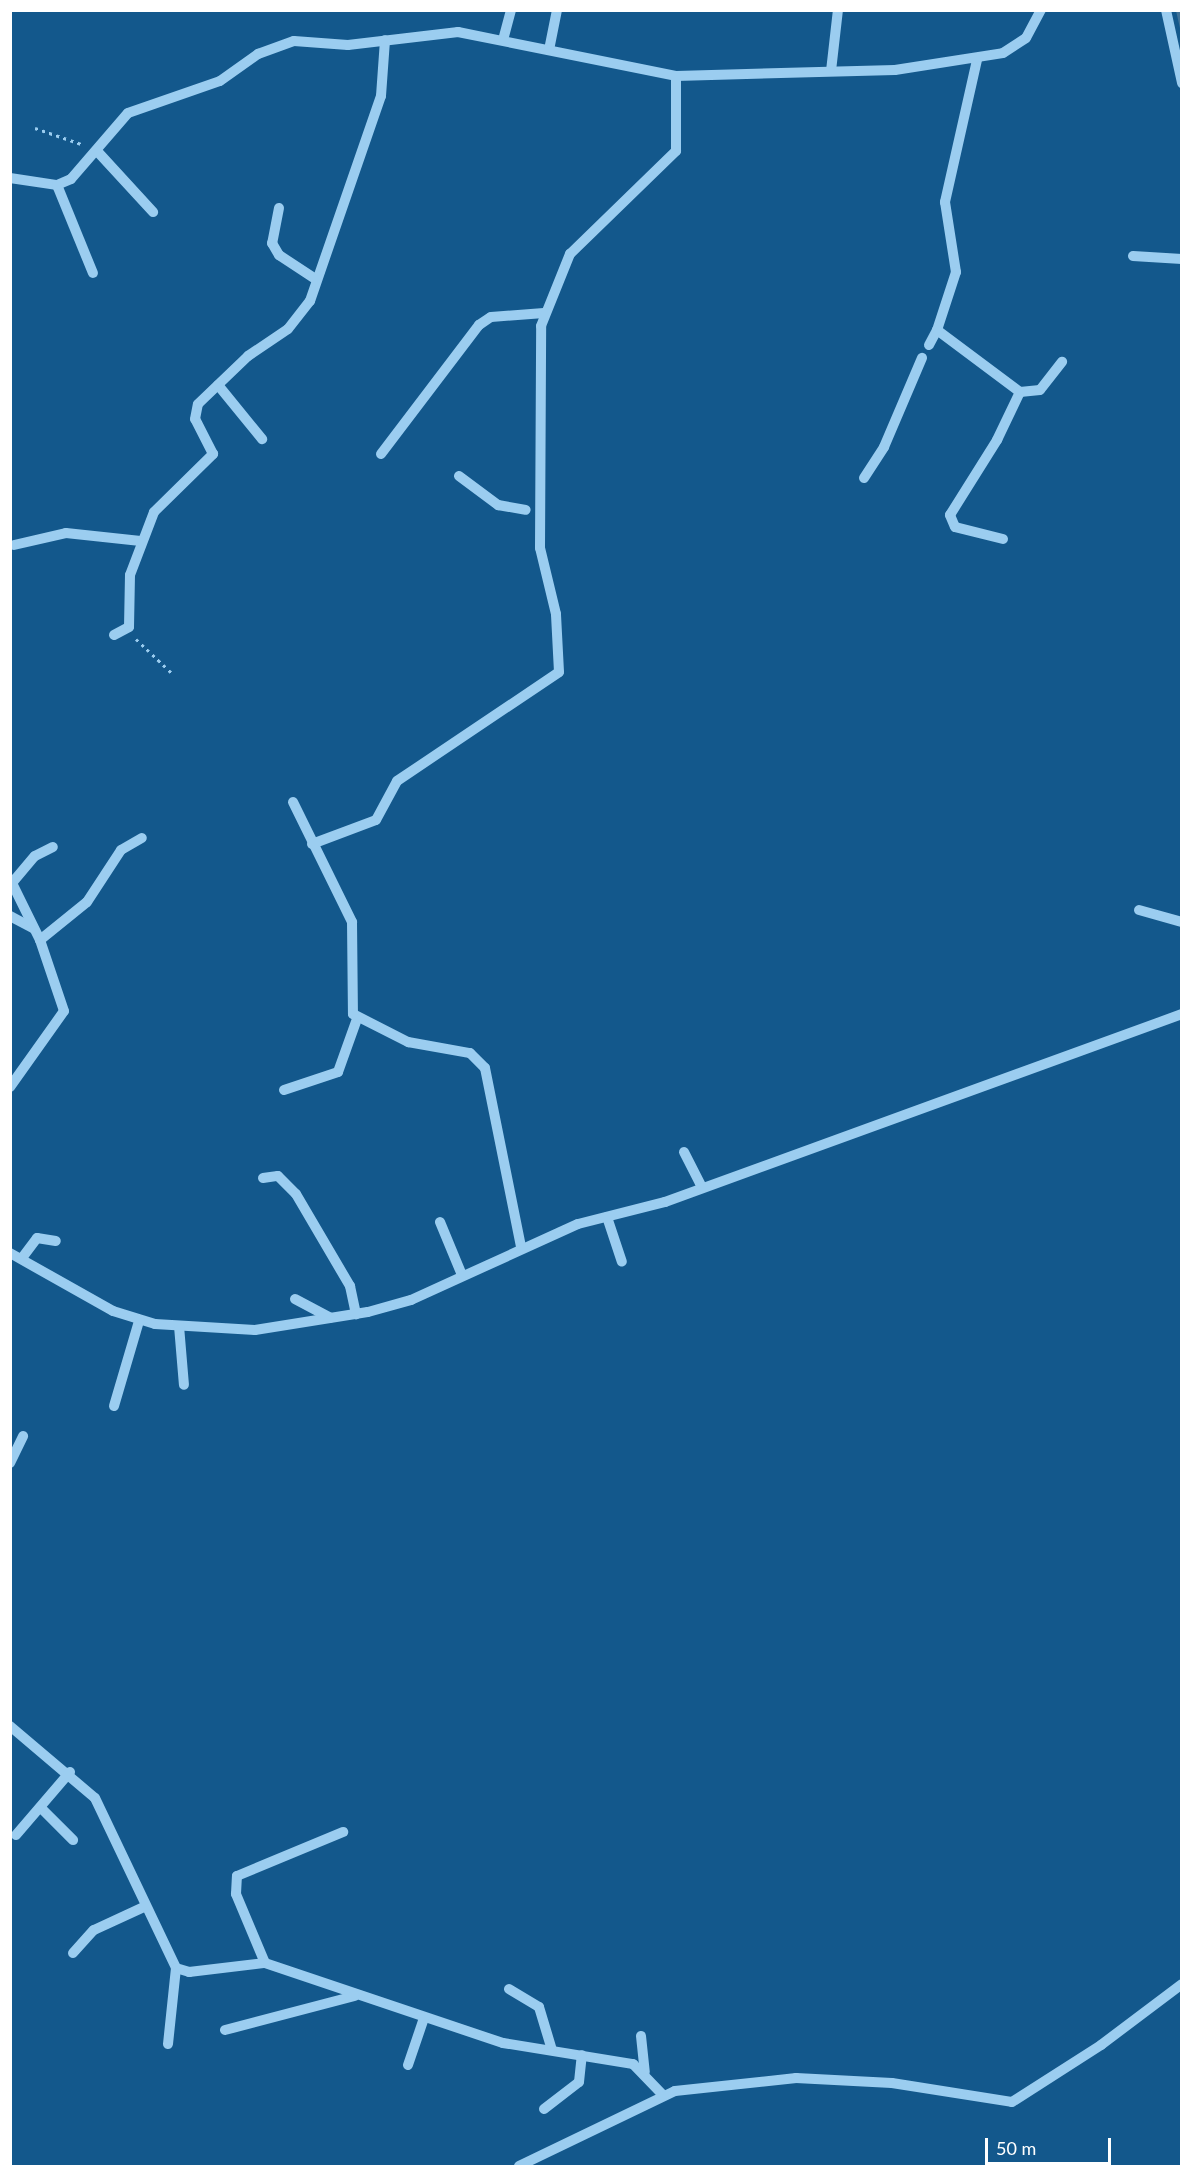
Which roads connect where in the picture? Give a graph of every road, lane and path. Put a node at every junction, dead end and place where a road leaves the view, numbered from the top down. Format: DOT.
graph roads {
  1 [pos="512,10"];
  2 [pos="557,10"];
  3 [pos="838,10"];
  4 [pos="1041,10"];
  5 [pos="1166,10"];
  6 [pos="385,40"];
  7 [pos="503,40"];
  8 [pos="549,50"];
  9 [pos="977,60"];
  10 [pos="831,71"];
  11 [pos="676,76"];
  12 [pos="1182,83"];
  13 [pos="35,128"];
  14 [pos="98,149"];
  15 [pos="10,178"];
  16 [pos="57,185"];
  17 [pos="279,208"];
  18 [pos="153,212"];
  19 [pos="1133,256"];
  20 [pos="1182,259"];
  21 [pos="93,273"];
  22 [pos="317,280"];
  23 [pos="544,313"];
  24 [pos="938,330"];
  25 [pos="929,345"];
  26 [pos="922,358"];
  27 [pos="1062,362"];
  28 [pos="218,385"];
  29 [pos="1020,392"];
  30 [pos="262,438"];
  31 [pos="381,454"];
  32 [pos="459,476"];
  33 [pos="864,478"];
  34 [pos="533,511"];
  35 [pos="1003,539"];
  36 [pos="141,541"];
  37 [pos="14,545"];
  38 [pos="127,630"];
  39 [pos="114,635"];
  40 [pos="174,675"];
  41 [pos="294,802"];
  42 [pos="142,838"];
  43 [pos="312,844"];
  44 [pos="53,847"];
  45 [pos="11,881"];
  46 [pos="1139,910"];
  47 [pos="10,916"];
  48 [pos="1182,922"];
  49 [pos="35,929"];
  50 [pos="40,940"];
  51 [pos="1182,1014"];
  52 [pos="357,1019"];
  53 [pos="10,1087"];
  54 [pos="284,1090"];
  55 [pos="684,1152"];
  56 [pos="263,1178"];
  57 [pos="702,1187"];
  58 [pos="607,1217"];
  59 [pos="440,1222"];
  60 [pos="56,1241"];
  61 [pos="521,1247"];
  62 [pos="10,1253"];
  63 [pos="22,1257"];
  64 [pos="622,1262"];
  65 [pos="462,1275"];
  66 [pos="295,1299"];
  67 [pos="356,1314"];
  68 [pos="330,1318"];
  69 [pos="140,1321"];
  70 [pos="179,1326"];
  71 [pos="184,1384"];
  72 [pos="114,1406"];
  73 [pos="23,1436"];
  74 [pos="10,1463"];
  75 [pos="10,1726"];
  76 [pos="70,1772"];
  77 [pos="42,1809"];
  78 [pos="343,1832"];
  79 [pos="16,1835"];
  80 [pos="73,1840"];
  81 [pos="146,1906"];
  82 [pos="73,1953"];
  83 [pos="265,1963"];
  84 [pos="176,1968"];
  85 [pos="1182,1984"];
  86 [pos="509,1989"];
  87 [pos="357,1995"];
  88 [pos="424,2018"];
  89 [pos="225,2030"];
  90 [pos="641,2036"];
  91 [pos="168,2044"];
  92 [pos="552,2050"];
  93 [pos="582,2055"];
  94 [pos="408,2065"];
  95 [pos="648,2074"];
  96 [pos="660,2090"];
  97 [pos="544,2109"];
  98 [pos="519,2166"];
  1 -- 7 [label="street"];
  2 -- 8 [label="street"];
  3 -- 10 [label="street"];
  4 -- 9 [label="street"];
  5 -- 12 [label="street"];
  6 -- 7 [label="street"];
  6 -- 14 [label="street"];
  6 -- 22 [label="street"];
  7 -- 8 [label="street"];
  8 -- 11 [label="street"];
  9 -- 10 [label="street"];
  9 -- 24 [label="street"];
  10 -- 11 [label="street"];
  11 -- 23 [label="street"];
  13 -- 14 [label="path"];
  14 -- 16 [label="street"];
  14 -- 18 [label="street"];
  15 -- 16 [label="street"];
  16 -- 21 [label="street"];
  17 -- 22 [label="street"];
  19 -- 20 [label="street"];
  22 -- 28 [label="street"];
  23 -- 31 [label="street"];
  23 -- 34 [label="street"];
  24 -- 25 [label="street"];
  24 -- 29 [label="street"];
  26 -- 33 [label="street"];
  27 -- 29 [label="street"];
  28 -- 30 [label="street"];
  28 -- 36 [label="street"];
  29 -- 35 [label="street"];
  32 -- 34 [label="street"];
  34 -- 43 [label="street"];
  36 -- 37 [label="street"];
  36 -- 38 [label="street"];
  38 -- 39 [label="street"];
  38 -- 40 [label="path"];
  41 -- 43 [label="street"];
  42 -- 50 [label="street"];
  43 -- 52 [label="street"];
  44 -- 45 [label="street"];
  45 -- 49 [label="street"];
  46 -- 48 [label="street"];
  47 -- 49 [label="street"];
  49 -- 50 [label="street"];
  50 -- 53 [label="street"];
  51 -- 57 [label="street"];
  52 -- 54 [label="street"];
  52 -- 61 [label="street"];
  55 -- 57 [label="street"];
  56 -- 67 [label="street"];
  57 -- 58 [label="street"];
  58 -- 61 [label="street"];
  58 -- 64 [label="street"];
  59 -- 65 [label="street"];
  60 -- 63 [label="street"];
  61 -- 65 [label="street"];
  62 -- 63 [label="street"];
  63 -- 69 [label="street"];
  65 -- 67 [label="street"];
  66 -- 68 [label="street"];
  67 -- 68 [label="street"];
  68 -- 70 [label="street"];
  69 -- 70 [label="street"];
  69 -- 72 [label="street"];
  70 -- 71 [label="street"];
  73 -- 74 [label="street"];
  75 -- 76 [label="street"];
  76 -- 77 [label="street"];
  76 -- 81 [label="street"];
  77 -- 79 [label="street"];
  77 -- 80 [label="street"];
  78 -- 83 [label="street"];
  81 -- 82 [label="street"];
  81 -- 84 [label="street"];
  83 -- 84 [label="street"];
  83 -- 87 [label="street"];
  84 -- 91 [label="street"];
  85 -- 96 [label="street"];
  86 -- 92 [label="street"];
  87 -- 88 [label="street"];
  87 -- 89 [label="street"];
  88 -- 92 [label="street"];
  88 -- 94 [label="street"];
  90 -- 95 [label="street"];
  92 -- 93 [label="street"];
  93 -- 95 [label="street"];
  93 -- 97 [label="street"];
  95 -- 96 [label="street"];
  96 -- 98 [label="street"];
}
